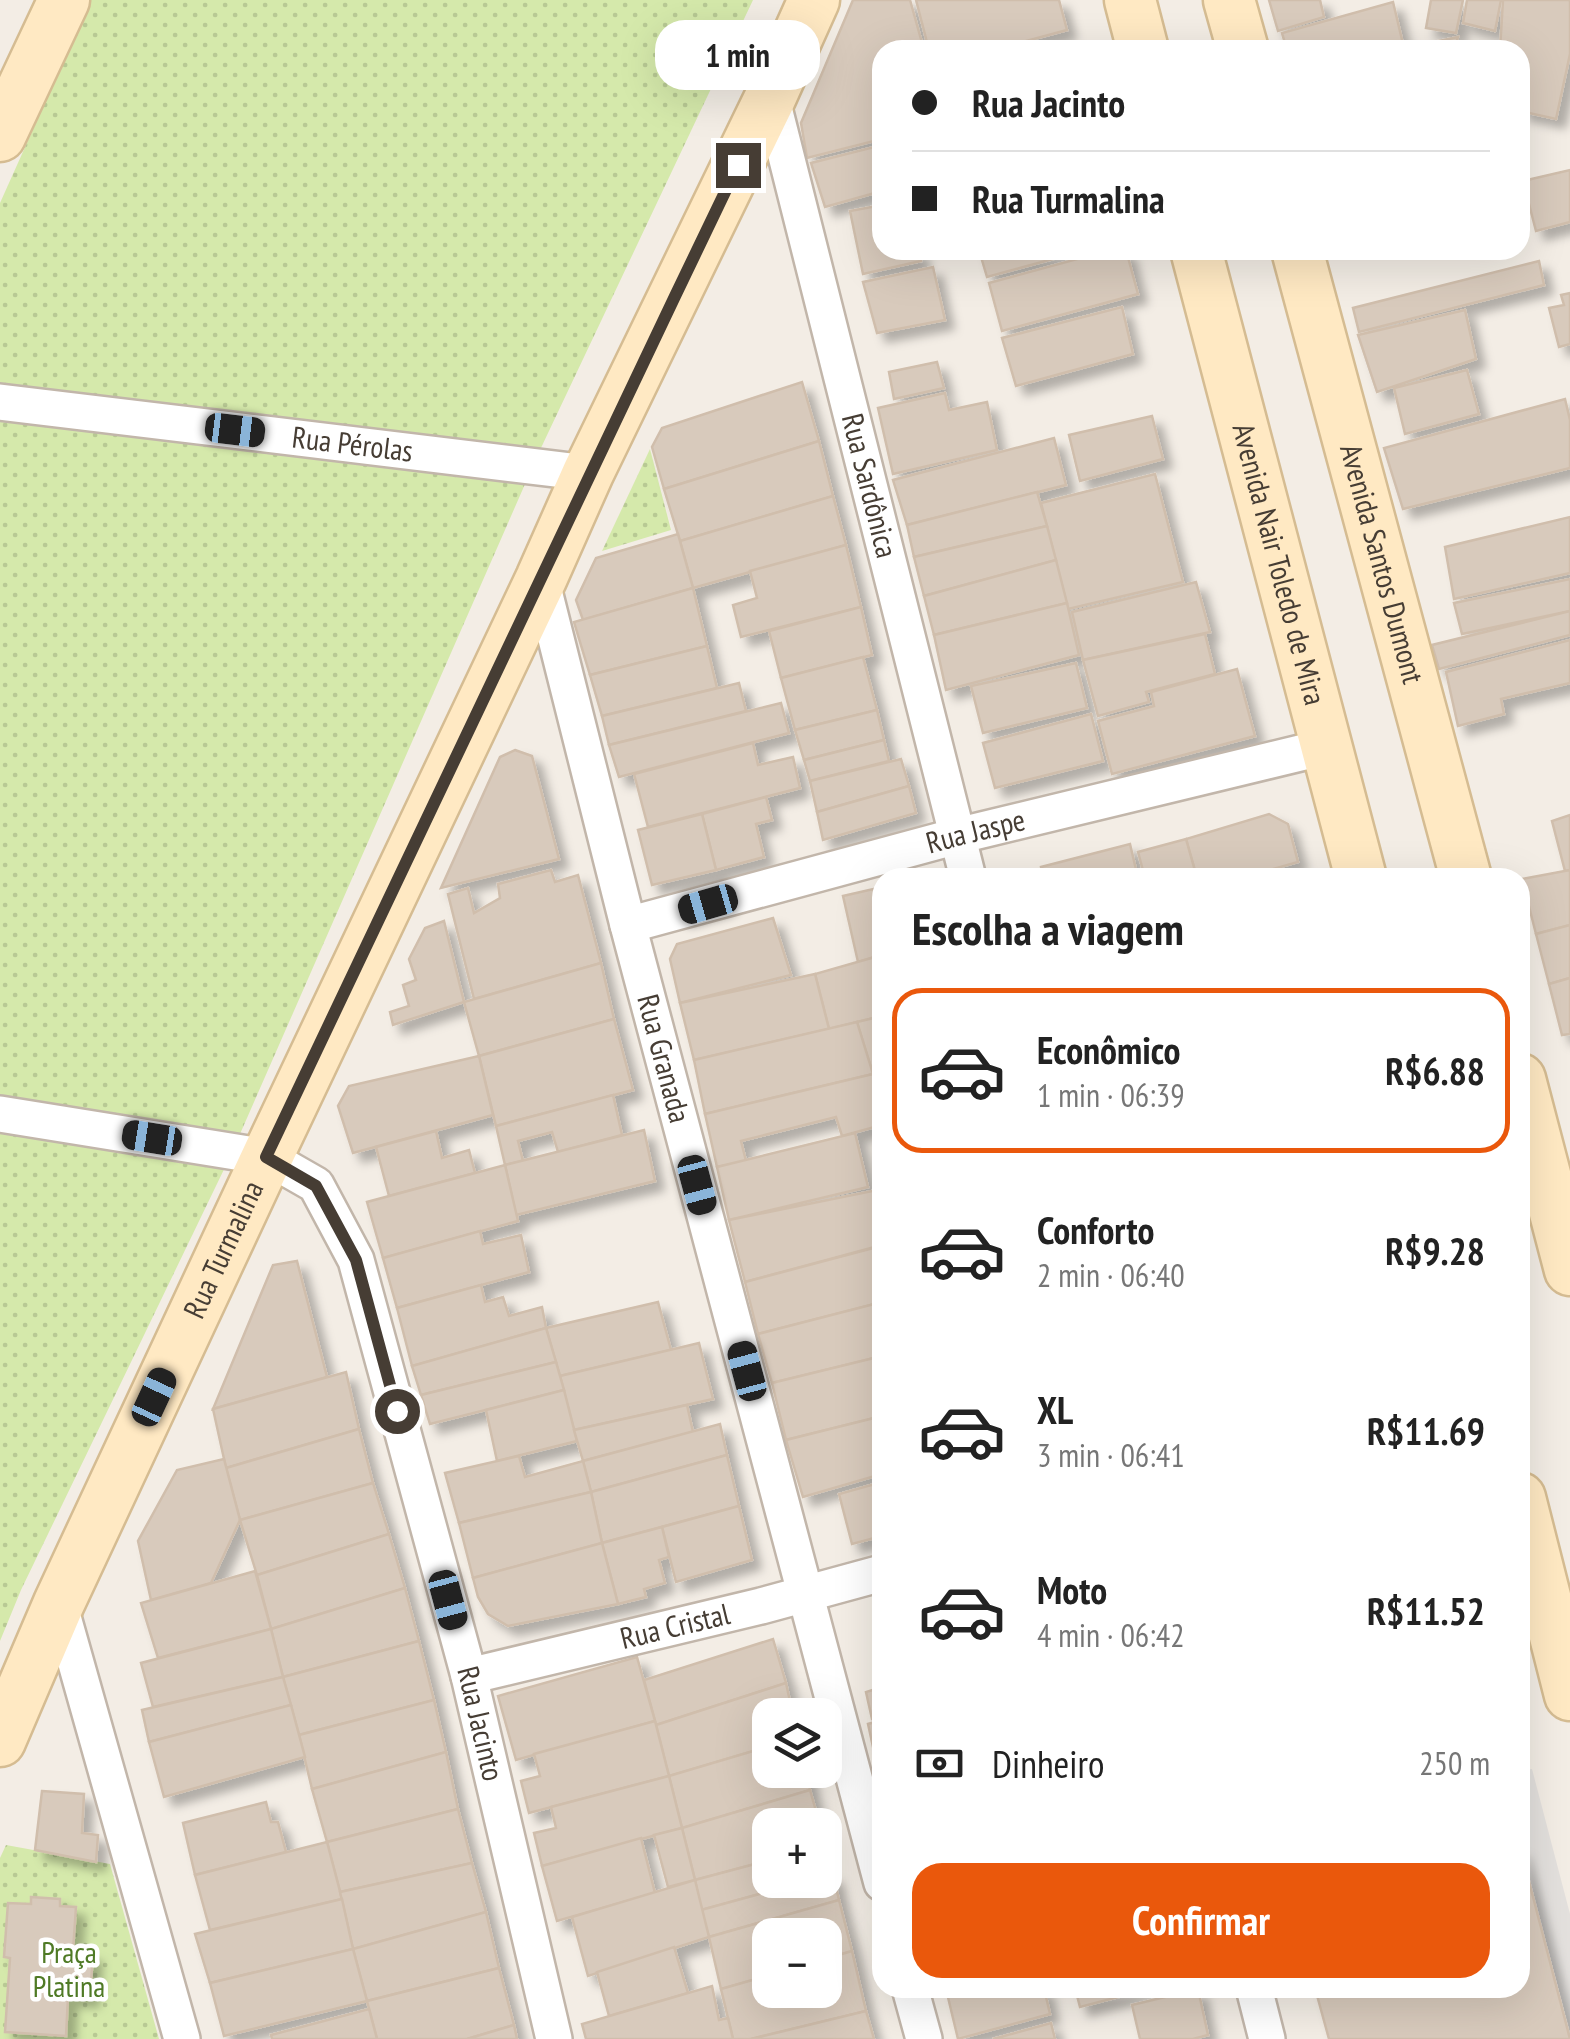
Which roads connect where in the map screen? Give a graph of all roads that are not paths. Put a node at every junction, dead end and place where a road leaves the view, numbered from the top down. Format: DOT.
graph roads {
  1 [pos="64,0"];
  2 [pos="814,0"];
  3 [pos="1130,0"];
  4 [pos="1229,0"];
  5 [pos="1140,40"];
  6 [pos="1240,40"];
  7 [pos="772,96"];
  8 [pos="0,136"];
  9 [pos="1199,260"];
  10 [pos="1300,260"];
  11 [pos="0,402"];
  12 [pos="588,473"];
  13 [pos="541,579"];
  14 [pos="1325,747"];
  15 [pos="956,836"];
  16 [pos="965,868"];
  17 [pos="1358,868"];
  18 [pos="1463,868"];
  19 [pos="628,925"];
  20 [pos="1530,1100"];
  21 [pos="0,1114"];
  22 [pos="1556,1156"];
  23 [pos="266,1157"];
  24 [pos="1570,1270"];
  25 [pos="1530,1537"];
  26 [pos="872,1576"];
  27 [pos="806,1594"];
  28 [pos="59,1603"];
  29 [pos="468,1676"];
  30 [pos="1570,1695"];
  31 [pos="0,1741"];
  32 [pos="872,1845"];
  33 [pos="913,1998"];
  34 [pos="1257,1998"];
  35 [pos="182,2039"];
  36 [pos="554,2039"];
  37 [pos="924,2039"];
  38 [pos="1267,2039"];
  1 -- 8 [label="street"];
  2 -- 7 [label="street, Rua Turmalina"];
  3 -- 5 [label="street"];
  4 -- 6 [label="street"];
  7 -- 12 [label="street, Rua Turmalina"];
  7 -- 15 [label="street, Rua Sardônica"];
  9 -- 14 [label="street, Avenida Nair Toledo de Mira"];
  10 -- 18 [label="street, Avenida Santos Dumont"];
  11 -- 12 [label="street, Rua Pérolas"];
  12 -- 13 [label="street, Rua Turmalina"];
  13 -- 19 [label="street, Rua Granada"];
  13 -- 23 [label="street, Rua Turmalina"];
  14 -- 15 [label="street, Rua Jaspe"];
  14 -- 17 [label="street, Avenida Nair Toledo de Mira"];
  15 -- 16 [label="street, Rua Sardônica"];
  15 -- 19 [label="street, Rua Jaspe"];
  19 -- 27 [label="street, Rua Granada"];
  20 -- 22 [label="street"];
  21 -- 23 [label="street"];
  22 -- 24 [label="street"];
  23 -- 28 [label="street, Rua Turmalina"];
  23 -- 29 [label="street, Rua Jacinto"];
  25 -- 30 [label="street"];
  26 -- 27 [label="street, Rua Cristal"];
  27 -- 29 [label="street, Rua Cristal"];
  27 -- 32 [label="street, Rua Granada"];
  28 -- 31 [label="street, Rua Turmalina"];
  28 -- 35 [label="street"];
  29 -- 36 [label="street, Rua Jacinto"];
  33 -- 37 [label="street"];
  34 -- 38 [label="street"];
}
